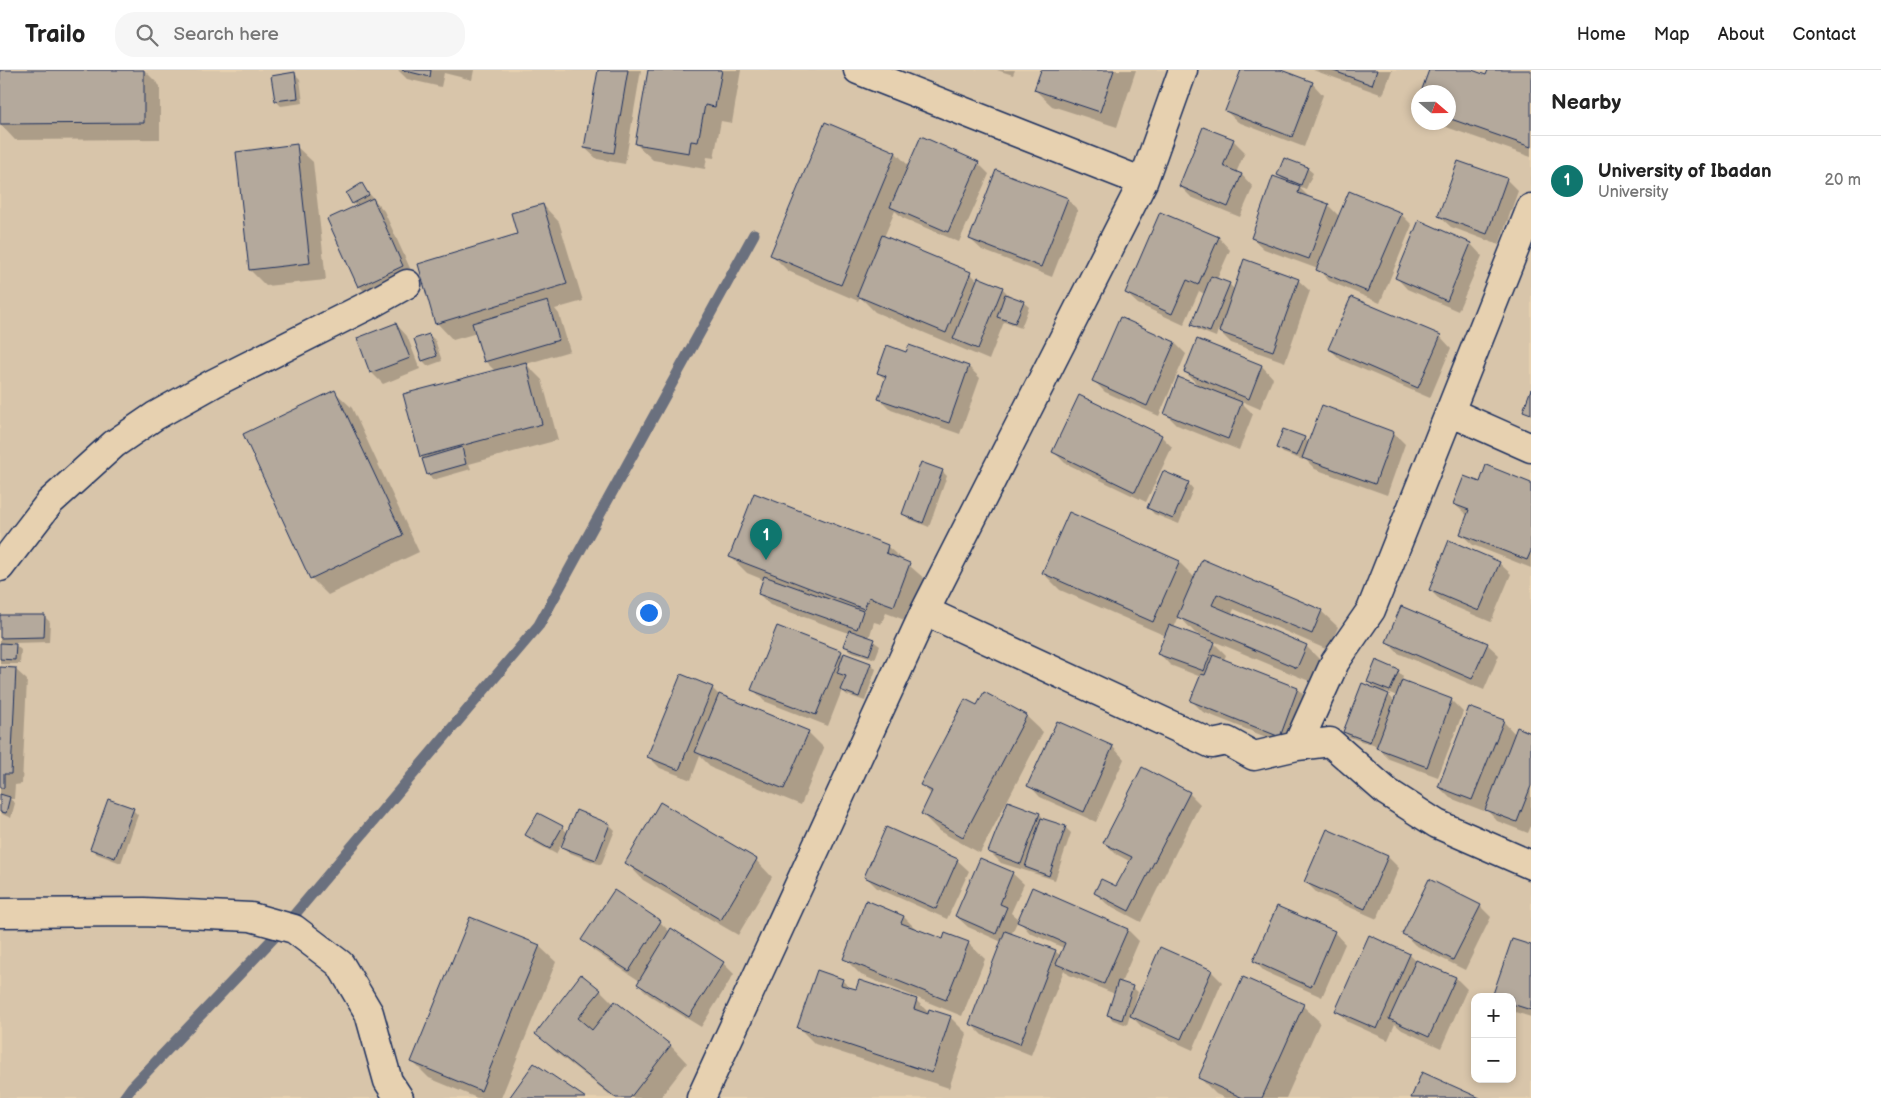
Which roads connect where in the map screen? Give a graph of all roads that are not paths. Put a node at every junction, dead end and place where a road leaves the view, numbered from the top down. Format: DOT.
graph roads {
  1 [pos="858,70"];
  2 [pos="1184,70"];
  3 [pos="1143,182"];
  4 [pos="1531,208"];
  5 [pos="407,284"];
  6 [pos="1450,412"];
  7 [pos="1531,448"];
  8 [pos="0,567"];
  9 [pos="925,611"];
  10 [pos="1297,746"];
  11 [pos="1531,866"];
  12 [pos="0,913"];
  13 [pos="399,1098"];
  14 [pos="701,1098"];
  1 -- 3 [label="street"];
  2 -- 3 [label="street"];
  3 -- 9 [label="street"];
  4 -- 6 [label="street"];
  5 -- 8 [label="street"];
  6 -- 7 [label="street"];
  6 -- 10 [label="street"];
  9 -- 10 [label="street"];
  9 -- 14 [label="street"];
  10 -- 11 [label="street"];
  12 -- 13 [label="street"];
}
